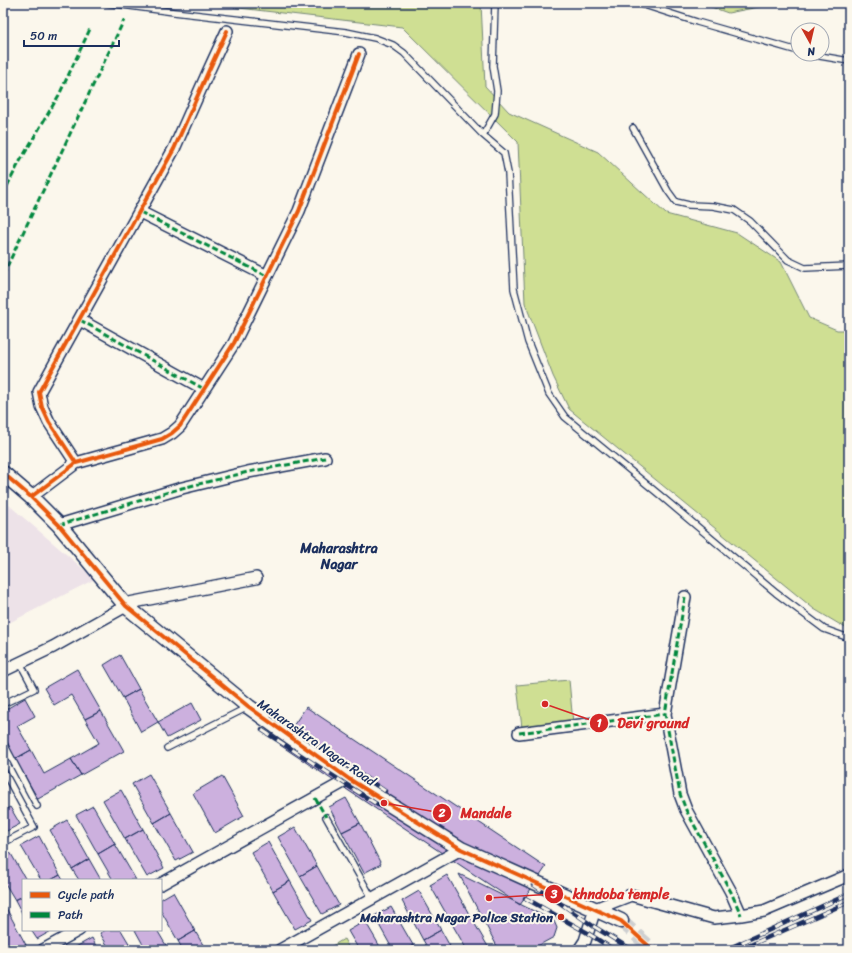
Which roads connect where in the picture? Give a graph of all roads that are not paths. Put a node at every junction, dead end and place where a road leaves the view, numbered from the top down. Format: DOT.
graph roads {
  1 [pos="107,3"];
  2 [pos="495,3"];
  3 [pos="638,3"];
  4 [pos="227,31"];
  5 [pos="790,49"];
  6 [pos="359,54"];
  7 [pos="830,58"];
  8 [pos="849,61"];
  9 [pos="633,128"];
  10 [pos="483,135"];
  11 [pos="140,212"];
  12 [pos="849,266"];
  13 [pos="267,276"];
  14 [pos="80,320"];
  15 [pos="204,389"];
  16 [pos="325,458"];
  17 [pos="76,463"];
  18 [pos="3,473"];
  19 [pos="31,497"];
  20 [pos="59,525"];
  21 [pos="256,578"];
  22 [pos="685,597"];
  23 [pos="125,605"];
  24 [pos="849,638"];
  25 [pos="20,663"];
  26 [pos="3,671"];
  27 [pos="3,704"];
  28 [pos="249,707"];
  29 [pos="665,714"];
  30 [pos="519,733"];
  31 [pos="3,742"];
  32 [pos="167,748"];
  33 [pos="3,770"];
  34 [pos="349,779"];
  35 [pos="37,806"];
  36 [pos="326,817"];
  37 [pos="3,843"];
  38 [pos="461,849"];
  39 [pos="849,875"];
  40 [pos="162,883"];
  41 [pos="372,898"];
  42 [pos="595,909"];
  43 [pos="741,915"];
  44 [pos="621,921"];
  45 [pos="78,931"];
  46 [pos="58,946"];
  47 [pos="43,950"];
  48 [pos="280,950"];
  49 [pos="579,950"];
  1 -- 10 [label="lane"];
  2 -- 10 [label="lane"];
  3 -- 5 [label="lane"];
  4 -- 11 [label="street"];
  6 -- 13 [label="street"];
  7 -- 8 [label="lane"];
  9 -- 12 [label="lane"];
  10 -- 24 [label="lane"];
  11 -- 13 [label="street"];
  11 -- 14 [label="street"];
  13 -- 15 [label="street"];
  14 -- 15 [label="street"];
  14 -- 17 [label="street"];
  15 -- 17 [label="street"];
  16 -- 20 [label="street"];
  17 -- 19 [label="street"];
  18 -- 19 [label="street, Maharashtra Nagar Road"];
  19 -- 20 [label="street, Maharashtra Nagar Road"];
  20 -- 23 [label="street, Maharashtra Nagar Road"];
  21 -- 23 [label="street"];
  22 -- 29 [label="street"];
  23 -- 25 [label="street"];
  23 -- 28 [label="street, Maharashtra Nagar Road"];
  25 -- 26 [label="street"];
  25 -- 27 [label="lane"];
  28 -- 32 [label="lane"];
  28 -- 34 [label="street, Maharashtra Nagar Road"];
  29 -- 30 [label="street"];
  29 -- 43 [label="street"];
  31 -- 35 [label="lane"];
  33 -- 37 [label="lane"];
  34 -- 38 [label="street, Maharashtra Nagar Road"];
  34 -- 40 [label="street"];
  36 -- 41 [label="lane"];
  38 -- 41 [label="street"];
  38 -- 42 [label="street, Maharashtra Nagar Road"];
  39 -- 43 [label="street"];
  41 -- 48 [label="street"];
  42 -- 43 [label="street"];
  42 -- 44 [label="street, Maharashtra Nagar Road"];
  42 -- 49 [label="street"];
  45 -- 46 [label="street"];
  46 -- 47 [label="street"];
}
